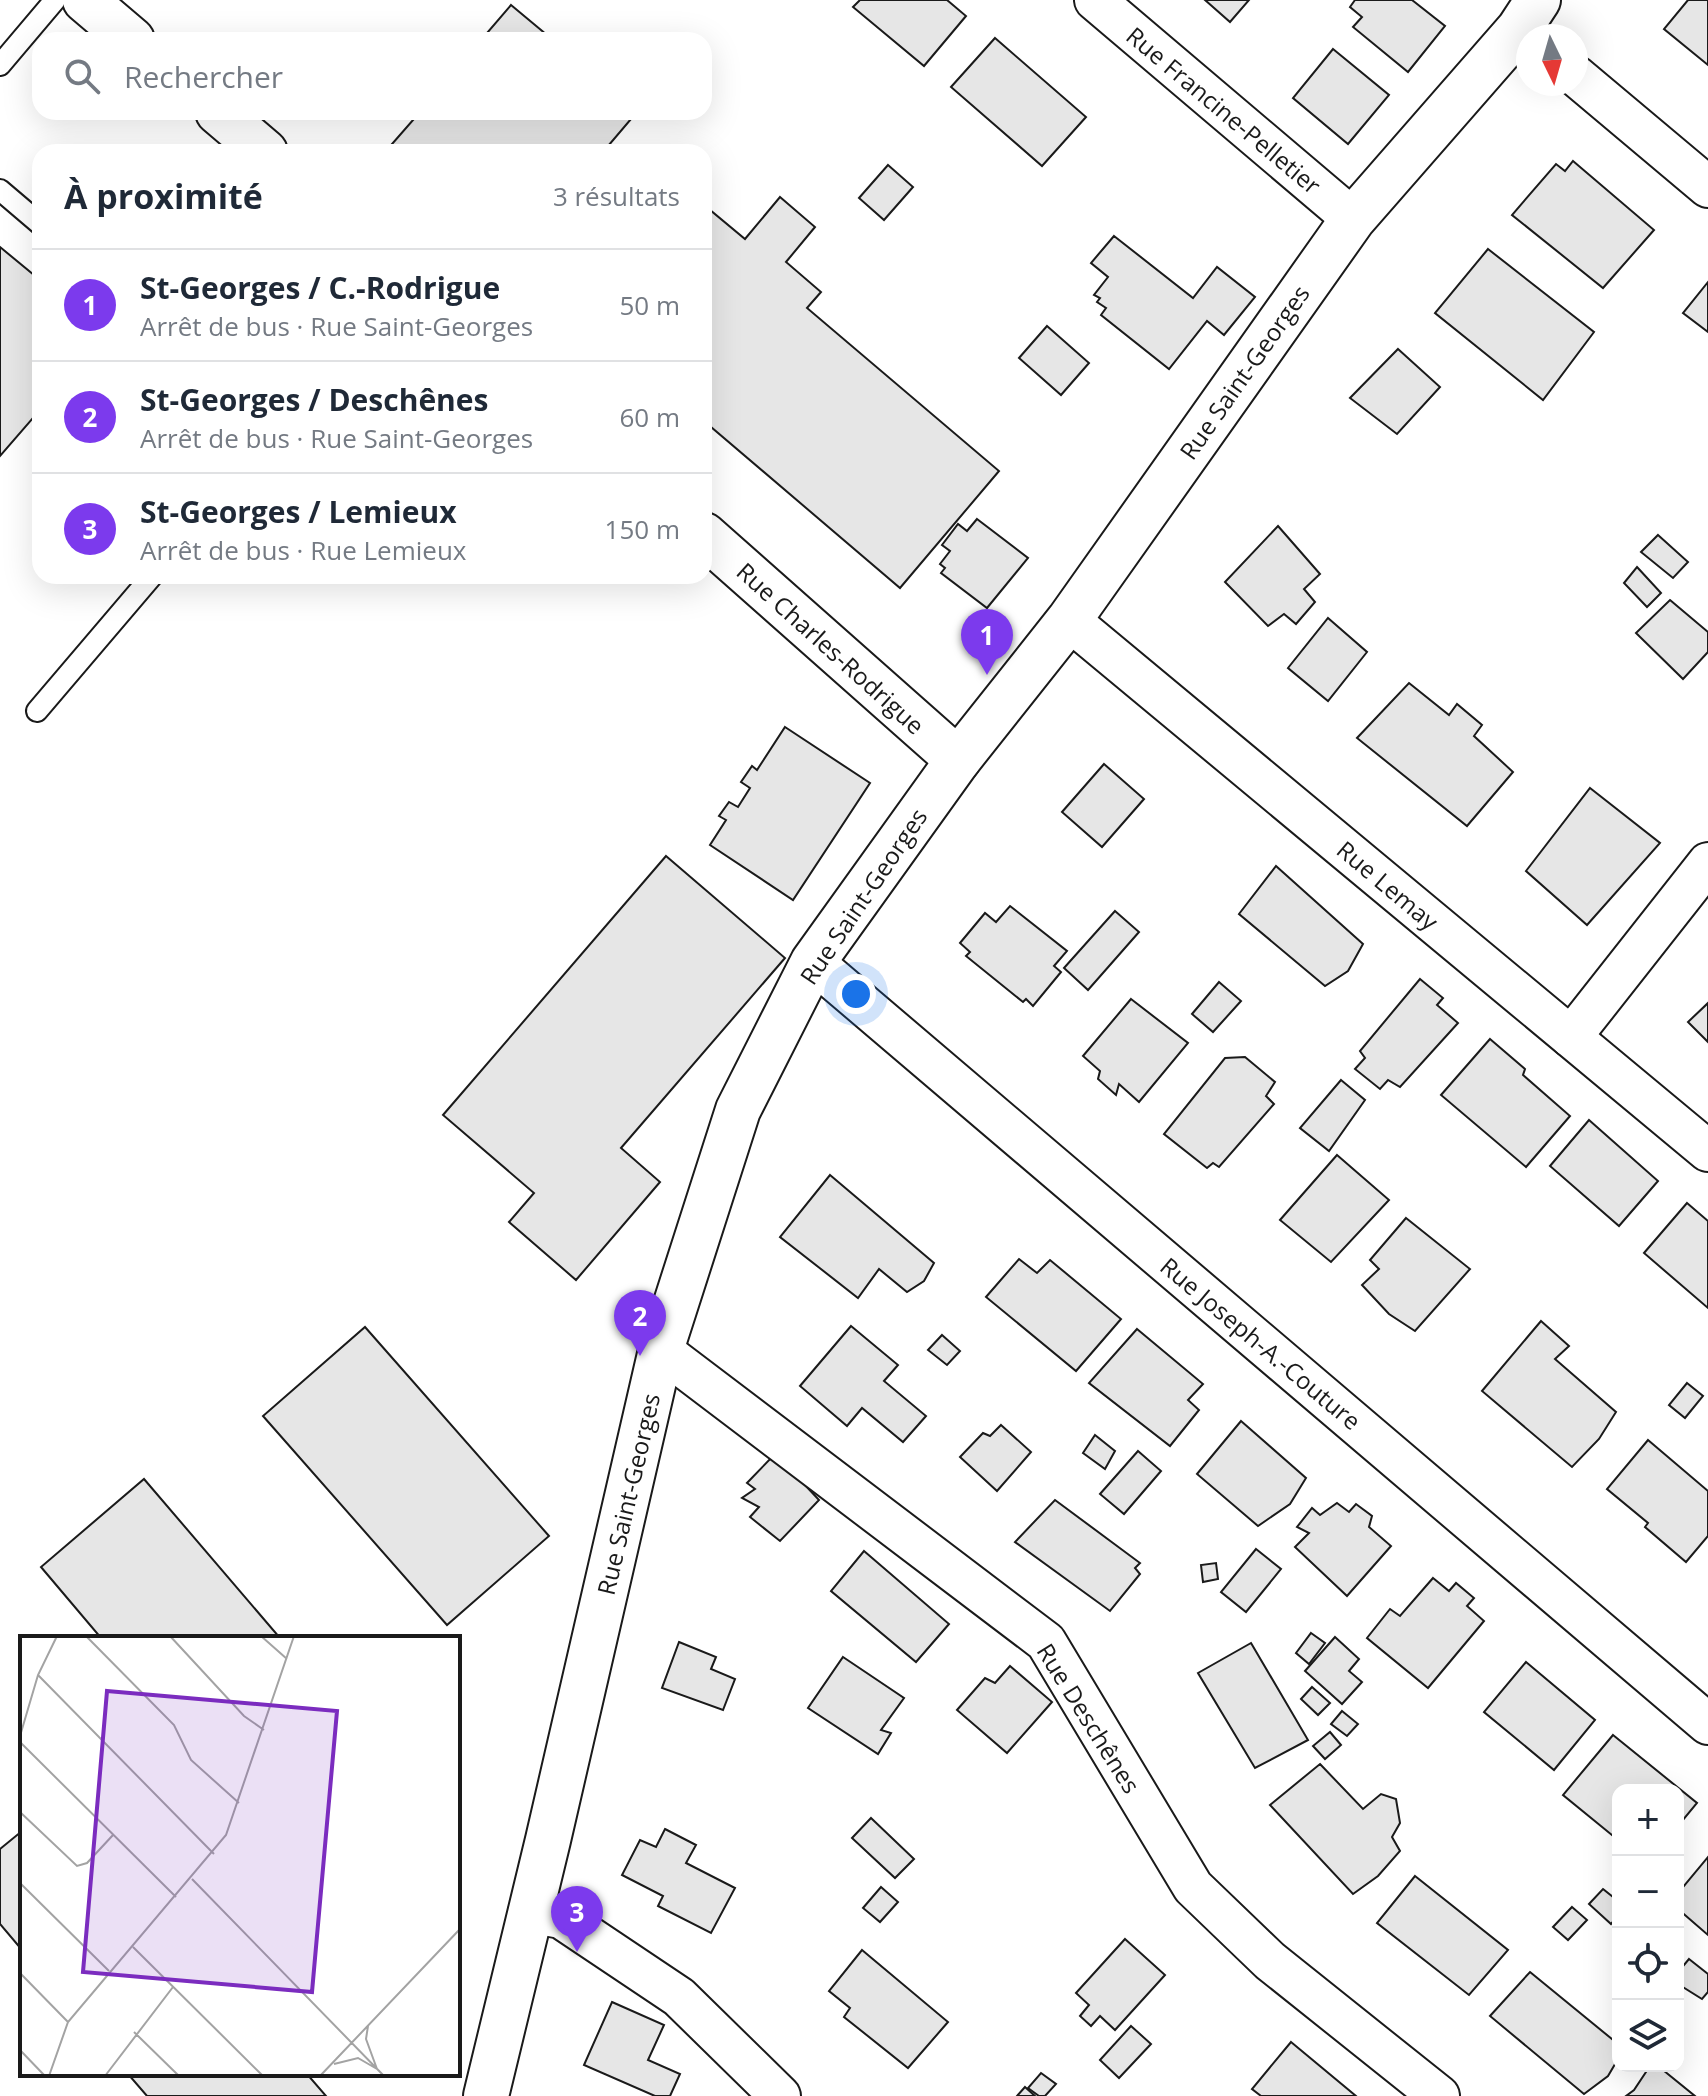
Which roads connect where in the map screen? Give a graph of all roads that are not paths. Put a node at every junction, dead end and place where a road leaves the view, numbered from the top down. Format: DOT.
graph roads {
  1 [pos="55,0"];
  2 [pos="85,0"];
  3 [pos="1095,0"];
  4 [pos="1528,22"];
  5 [pos="123,32"];
  6 [pos="0,65"];
  7 [pos="1588,86"];
  8 [pos="227,120"];
  9 [pos="256,144"];
  10 [pos="1708,187"];
  11 [pos="0,190"];
  12 [pos="32,217"];
  13 [pos="1353,219"];
  14 [pos="712,542"];
  15 [pos="145,584"];
  16 [pos="1069,620"];
  17 [pos="37,711"];
  18 [pos="958,760"];
  19 [pos="1708,863"];
  20 [pos="813,962"];
  21 [pos="1571,1037"];
  22 [pos="1708,1151"];
  23 [pos="661,1350"];
  24 [pos="1708,1724"];
  25 [pos="529,1912"];
  26 [pos="486,2096"];
  27 [pos="780,2096"];
  28 [pos="1439,2096"];
  1 -- 6 [label="lane"];
  2 -- 5 [label="street"];
  3 -- 13 [label="street, Rue Francine-Pelletier"];
  4 -- 13 [label="street, Rue Saint-Georges"];
  7 -- 10 [label="street"];
  8 -- 9 [label="street"];
  11 -- 12 [label="lane"];
  13 -- 16 [label="street, Rue Saint-Georges"];
  14 -- 18 [label="street, Rue Charles-Rodrigue"];
  15 -- 17 [label="lane"];
  16 -- 18 [label="street, Rue Saint-Georges"];
  16 -- 21 [label="street, Rue Lemay"];
  18 -- 20 [label="street, Rue Saint-Georges"];
  19 -- 21 [label="street"];
  20 -- 23 [label="street, Rue Saint-Georges"];
  20 -- 24 [label="street, Rue Joseph-A.-Couture"];
  21 -- 22 [label="street, Rue Lemay"];
  23 -- 25 [label="street, Rue Saint-Georges"];
  23 -- 28 [label="street, Rue Deschênes"];
  25 -- 26 [label="street, Rue Saint-Georges"];
  25 -- 27 [label="street"];
}
